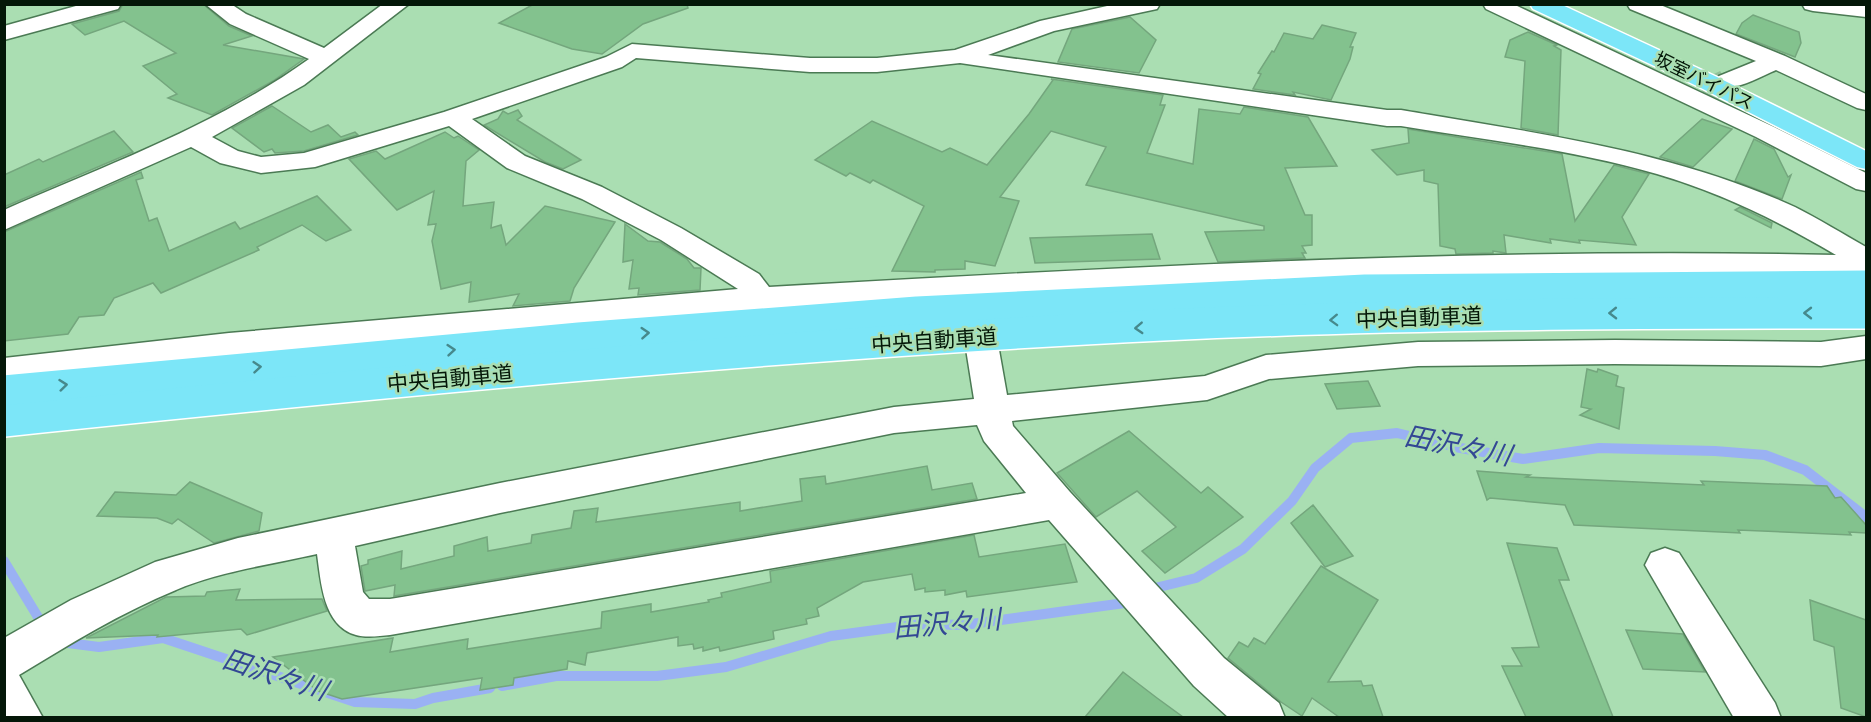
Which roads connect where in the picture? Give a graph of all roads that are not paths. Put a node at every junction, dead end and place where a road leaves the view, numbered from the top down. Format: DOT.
graph roads {
  1 [pos="110,4"];
  2 [pos="216,4"];
  3 [pos="398,4"];
  4 [pos="1149,4"];
  5 [pos="1494,4"];
  6 [pos="1541,4"];
  7 [pos="1638,4"];
  8 [pos="1813,4"];
  9 [pos="1866,11"];
  10 [pos="4,33"];
  11 [pos="325,57"];
  12 [pos="958,57"];
  13 [pos="1777,61"];
  14 [pos="1728,81"];
  15 [pos="1866,103"];
  16 [pos="453,117"];
  17 [pos="193,137"];
  18 [pos="1866,161"];
  19 [pos="1866,183"];
  20 [pos="4,221"];
  21 [pos="1866,260"];
  22 [pos="1672,263"];
  23 [pos="1866,266"];
  24 [pos="971,285"];
  25 [pos="1866,286"];
  26 [pos="761,298"];
  27 [pos="1866,313"];
  28 [pos="1866,348"];
  29 [pos="1747,353"];
  30 [pos="1821,354"];
  31 [pos="1866,365"];
  32 [pos="4,370"];
  33 [pos="4,391"];
  34 [pos="992,410"];
  35 [pos="4,421"];
  36 [pos="1057,503"];
  37 [pos="334,536"];
  38 [pos="1665,565"];
  39 [pos="4,661"];
  40 [pos="4,689"];
  41 [pos="21,717"];
  42 [pos="1263,717"];
  43 [pos="1759,717"];
  1 -- 10 [label="street"];
  2 -- 11 [label="street"];
  3 -- 11 [label="street"];
  4 -- 12 [label="street"];
  5 -- 19 [label="street"];
  6 -- 18 [label="highway, 坂室バイパス"];
  7 -- 13 [label="street"];
  8 -- 9 [label="street"];
  11 -- 17 [label="street"];
  12 -- 16 [label="street"];
  12 -- 21 [label="street"];
  13 -- 14 [label="street"];
  13 -- 15 [label="street"];
  16 -- 17 [label="street"];
  16 -- 26 [label="street"];
  17 -- 20 [label="street"];
  22 -- 23 [label="street"];
  22 -- 24 [label="street"];
  22 -- 29 [label="street"];
  24 -- 26 [label="street"];
  24 -- 34 [label="street"];
  33 -- 25 [label="highway, 中央自動車道, one-way, bridge"];
  26 -- 32 [label="street"];
  27 -- 35 [label="highway, 中央自動車道, one-way, bridge"];
  28 -- 30 [label="street"];
  29 -- 30 [label="street"];
  29 -- 34 [label="street"];
  30 -- 31 [label="street"];
  34 -- 36 [label="street"];
  34 -- 37 [label="street"];
  36 -- 37 [label="street"];
  36 -- 42 [label="street"];
  37 -- 39 [label="street"];
  38 -- 43 [label="street"];
  40 -- 41 [label="street"];
}
